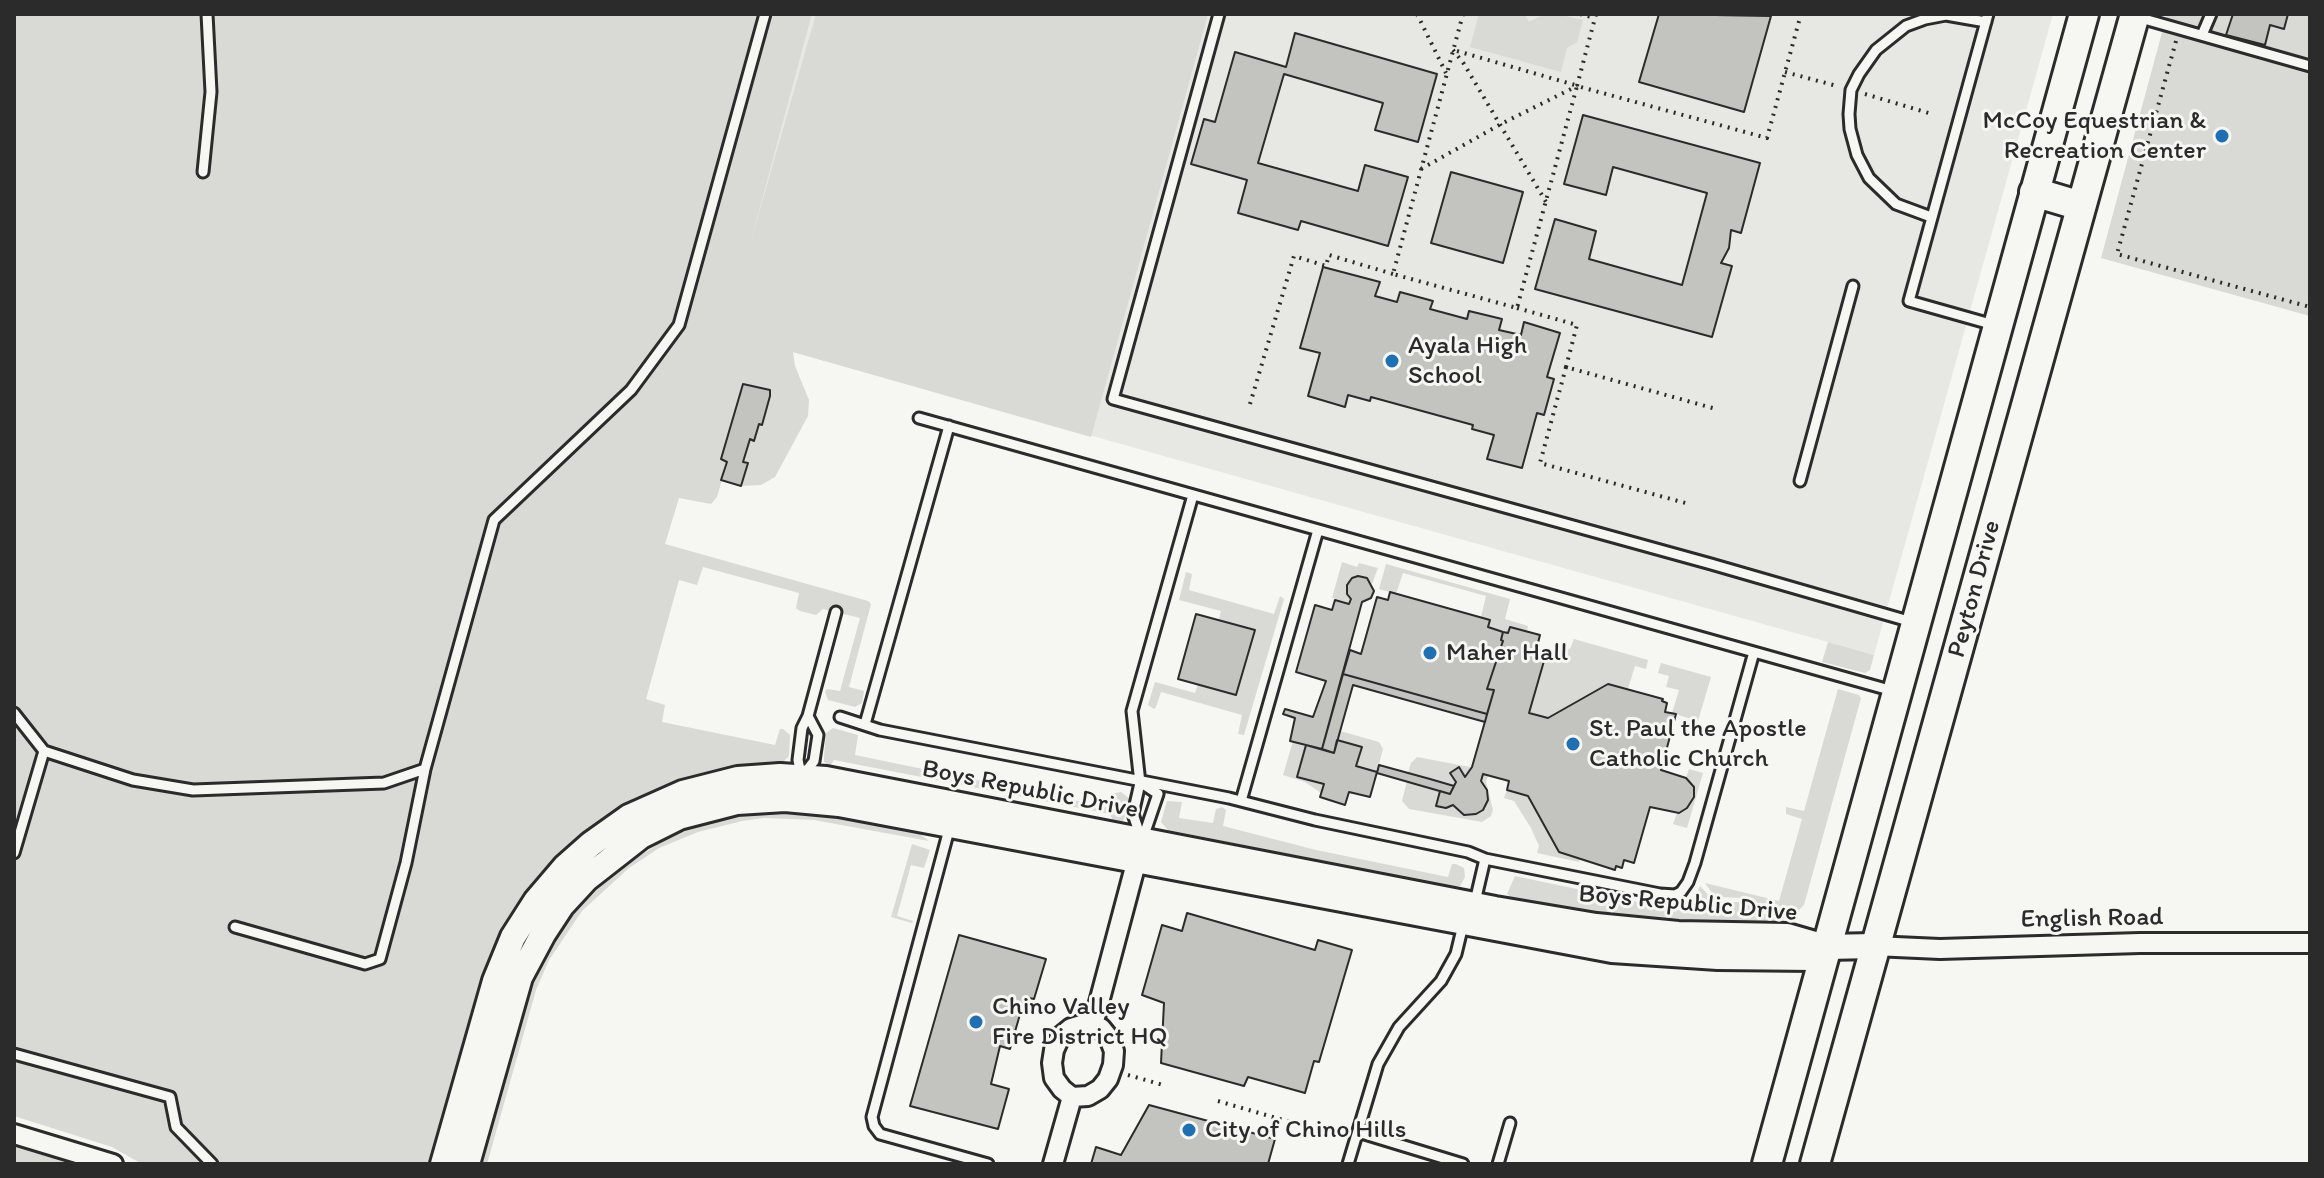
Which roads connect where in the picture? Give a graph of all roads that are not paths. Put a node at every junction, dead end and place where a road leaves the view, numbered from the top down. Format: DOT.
graph roads {
  1 [pos="207,14"];
  2 [pos="765,14"];
  3 [pos="1219,14"];
  4 [pos="2084,14"];
  5 [pos="2211,14"];
  6 [pos="2134,15"];
  7 [pos="1987,18"];
  8 [pos="2202,35"];
  9 [pos="2310,66"];
  10 [pos="203,172"];
  11 [pos="2034,192"];
  12 [pos="2081,206"];
  13 [pos="1931,217"];
  14 [pos="1853,286"];
  15 [pos="1997,326"];
  16 [pos="919,418"];
  17 [pos="949,426"];
  18 [pos="1800,481"];
  19 [pos="1193,495"];
  20 [pos="1318,530"];
  21 [pos="836,612"];
  22 [pos="1915,623"];
  23 [pos="1754,652"];
  24 [pos="1897,692"];
  25 [pos="14,713"];
  26 [pos="808,716"];
  27 [pos="840,717"];
  28 [pos="865,724"];
  29 [pos="44,751"];
  30 [pos="425,769"];
  31 [pos="802,776"];
  32 [pos="1140,783"];
  33 [pos="1241,801"];
  34 [pos="952,814"];
  35 [pos="1139,851"];
  36 [pos="14,853"];
  37 [pos="1485,859"];
  38 [pos="1469,914"];
  39 [pos="235,927"];
  40 [pos="2310,943"];
  41 [pos="1874,946"];
  42 [pos="1825,947"];
  43 [pos="1093,1025"];
  44 [pos="14,1054"];
  45 [pos="1072,1097"];
  46 [pos="1510,1123"];
  47 [pos="1358,1132"];
  48 [pos="14,1134"];
  49 [pos="113,1164"];
  50 [pos="212,1164"];
  51 [pos="443,1164"];
  52 [pos="467,1164"];
  53 [pos="988,1164"];
  54 [pos="1053,1164"];
  55 [pos="1348,1164"];
  56 [pos="1463,1164"];
  57 [pos="1498,1164"];
  58 [pos="1767,1164"];
  59 [pos="1815,1164"];
  1 -- 10 [label="lane"];
  2 -- 30 [label="lane"];
  3 -- 22 [label="lane"];
  4 -- 11 [label="main road, Peyton Drive"];
  5 -- 8 [label="lane"];
  6 -- 8 [label="lane"];
  6 -- 12 [label="main road, Peyton Drive"];
  7 -- 13 [label="lane"];
  7 -- 13 [label="lane"];
  8 -- 9 [label="lane"];
  11 -- 12 [label="main road"];
  11 -- 15 [label="main road, Peyton Drive"];
  12 -- 41 [label="main road, Peyton Drive"];
  13 -- 15 [label="lane"];
  14 -- 18 [label="lane"];
  15 -- 22 [label="main road, Peyton Drive"];
  16 -- 17 [label="lane"];
  17 -- 19 [label="lane"];
  17 -- 28 [label="lane"];
  19 -- 20 [label="lane"];
  19 -- 32 [label="lane"];
  20 -- 23 [label="lane"];
  20 -- 33 [label="lane"];
  21 -- 26 [label="lane"];
  22 -- 24 [label="main road, Peyton Drive"];
  23 -- 24 [label="lane"];
  23 -- 37 [label="lane"];
  24 -- 42 [label="main road, Peyton Drive"];
  25 -- 29 [label="lane"];
  26 -- 31 [label="lane"];
  26 -- 31 [label="lane"];
  27 -- 28 [label="lane"];
  28 -- 32 [label="lane"];
  29 -- 30 [label="lane"];
  29 -- 36 [label="lane"];
  30 -- 39 [label="lane"];
  31 -- 34 [label="main road, Boys Republic Drive"];
  31 -- 51 [label="main road, Boys Republic Drive"];
  32 -- 33 [label="lane"];
  32 -- 35 [label="lane"];
  32 -- 35 [label="lane"];
  33 -- 37 [label="lane"];
  34 -- 35 [label="main road, Boys Republic Drive"];
  34 -- 52 [label="main road, Boys Republic Drive"];
  34 -- 53 [label="lane"];
  35 -- 38 [label="main road, Boys Republic Drive"];
  35 -- 43 [label="street"];
  37 -- 38 [label="lane"];
  38 -- 42 [label="main road, Boys Republic Drive"];
  38 -- 47 [label="lane"];
  40 -- 41 [label="street, English Road"];
  41 -- 42 [label="main road, Boys Republic Drive"];
  41 -- 59 [label="main road, Peyton Drive"];
  42 -- 58 [label="main road, Peyton Drive"];
  43 -- 45 [label="street"];
  43 -- 45 [label="street"];
  44 -- 50 [label="lane"];
  45 -- 54 [label="street"];
  46 -- 57 [label="lane"];
  47 -- 55 [label="lane"];
  47 -- 56 [label="lane"];
  48 -- 49 [label="street"];
}
